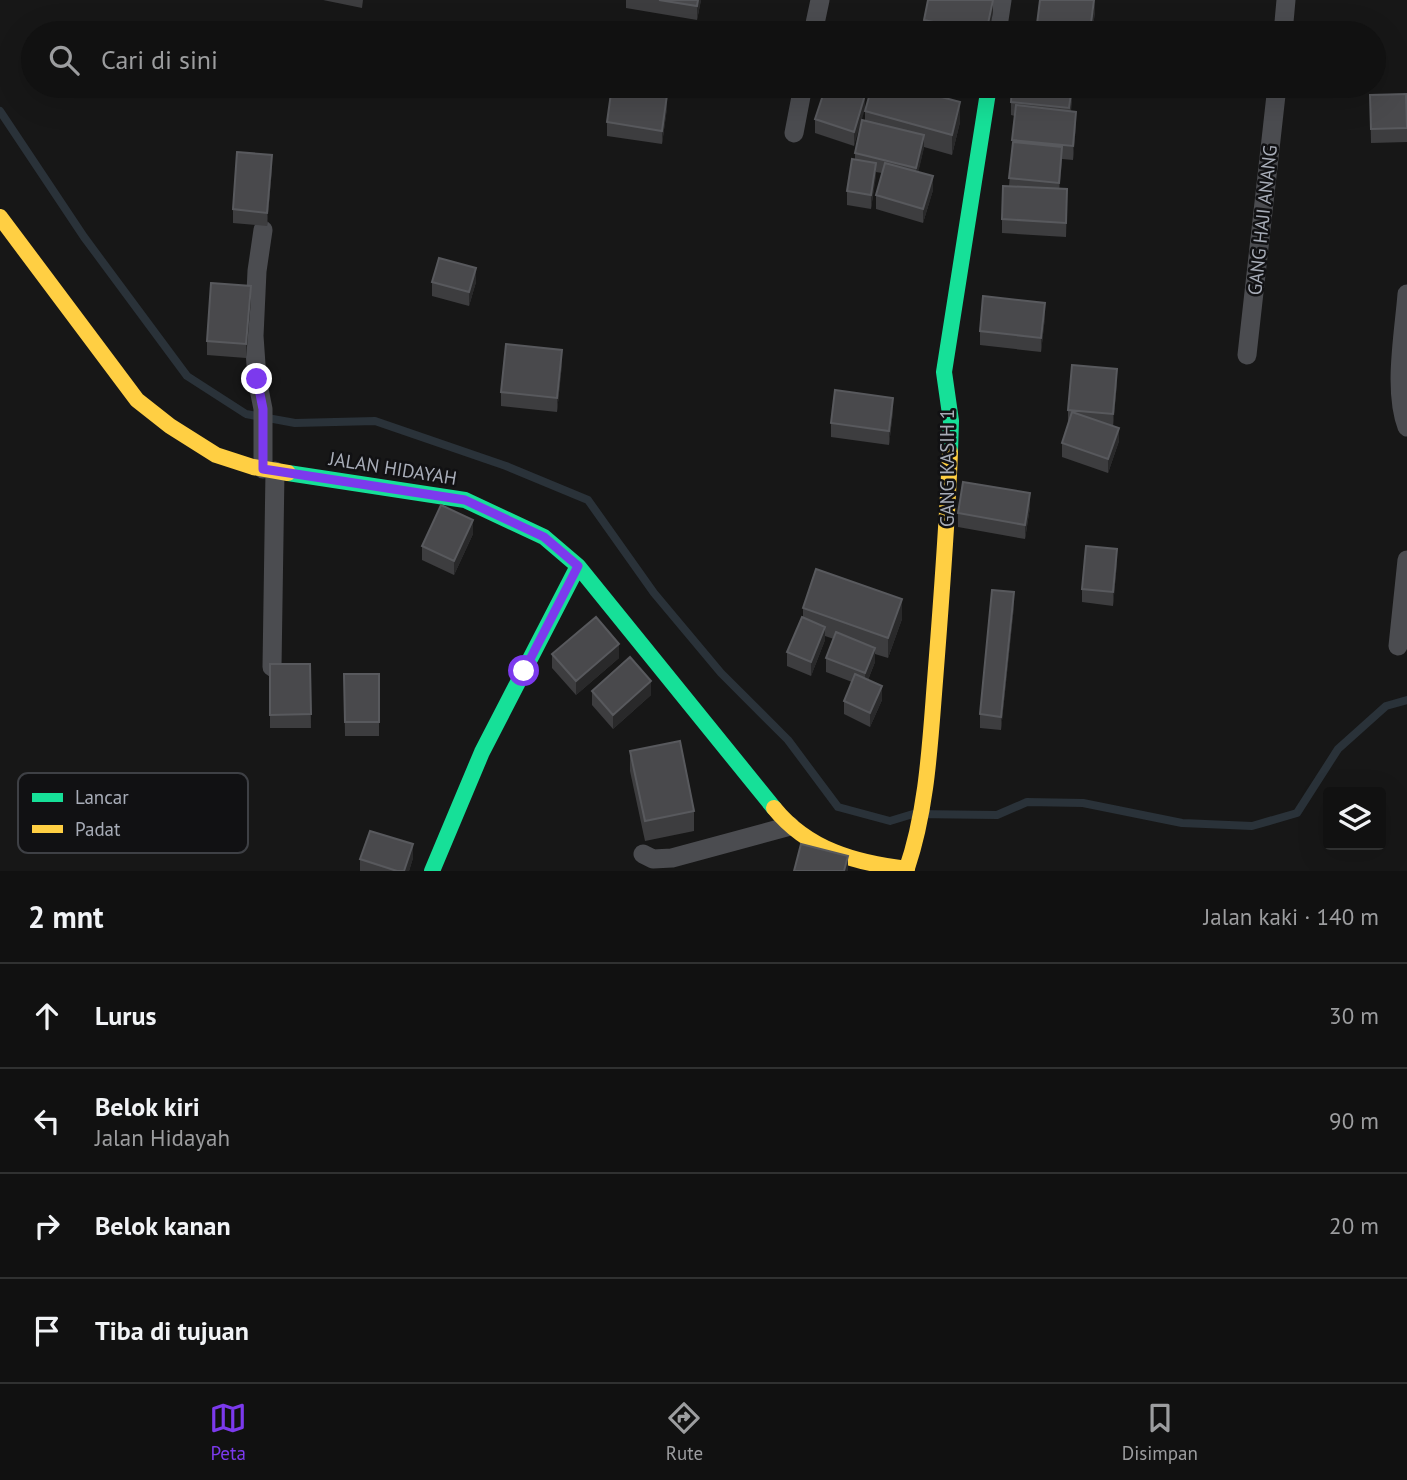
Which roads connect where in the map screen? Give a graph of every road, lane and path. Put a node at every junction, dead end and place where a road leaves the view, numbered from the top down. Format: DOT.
graph roads {
  1 [pos="820,0"];
  2 [pos="1002,0"];
  3 [pos="1286,0"];
  4 [pos="816,21"];
  5 [pos="999,21"];
  6 [pos="1284,21"];
  7 [pos="801,98"];
  8 [pos="987,98"];
  9 [pos="1276,98"];
  10 [pos="794,133"];
  11 [pos="0,217"];
  12 [pos="263,230"];
  13 [pos="1407,294"];
  14 [pos="1247,355"];
  15 [pos="1407,426"];
  16 [pos="269,470"];
  17 [pos="1407,560"];
  18 [pos="578,566"];
  19 [pos="1398,646"];
  20 [pos="272,667"];
  21 [pos="790,826"];
  22 [pos="643,854"];
  23 [pos="907,870"];
  24 [pos="432,871"];
  1 -- 4 [label="street"];
  2 -- 5 [label="street"];
  3 -- 6 [label="street"];
  7 -- 10 [label="street"];
  8 -- 23 [label="street, GANG KASIH 1"];
  9 -- 14 [label="street, GANG HAJI ANANG"];
  11 -- 16 [label="street, JALAN HIDAYAH"];
  12 -- 16 [label="street"];
  13 -- 15 [label="street"];
  16 -- 18 [label="street, JALAN HIDAYAH"];
  16 -- 20 [label="street"];
  17 -- 19 [label="street"];
  18 -- 21 [label="street, JALAN HIDAYAH"];
  18 -- 24 [label="street"];
  21 -- 22 [label="street"];
  21 -- 23 [label="street, JALAN HIDAYAH"];
}
